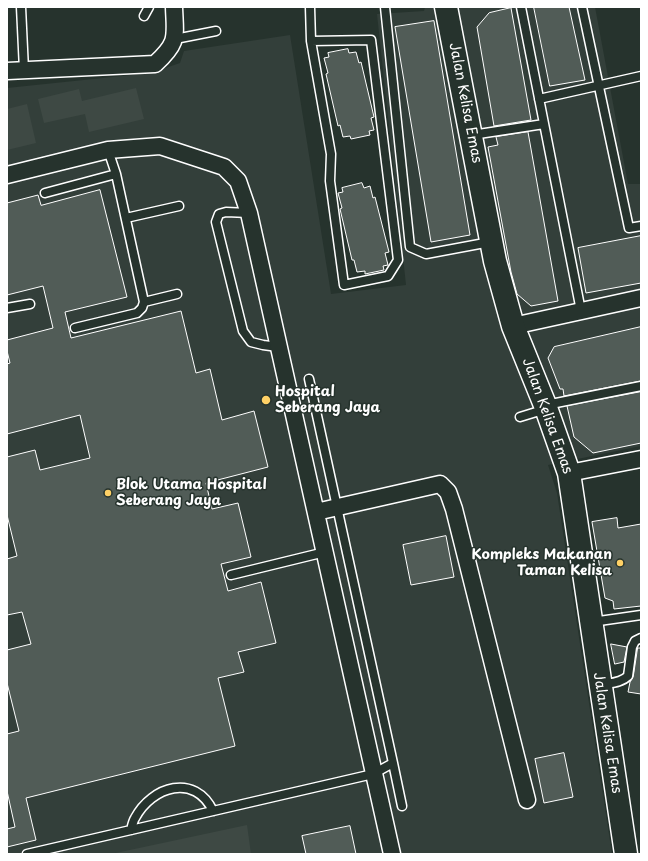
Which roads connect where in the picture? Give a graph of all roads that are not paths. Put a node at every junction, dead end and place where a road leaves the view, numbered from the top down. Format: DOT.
graph roads {
  1 [pos="21,7"];
  2 [pos="149,7"];
  3 [pos="174,7"];
  4 [pos="310,7"];
  5 [pos="384,7"];
  6 [pos="446,7"];
  7 [pos="521,7"];
  8 [pos="582,7"];
  9 [pos="144,16"];
  10 [pos="216,31"];
  11 [pos="175,39"];
  12 [pos="311,41"];
  13 [pos="24,70"];
  14 [pos="7,71"];
  15 [pos="641,76"];
  16 [pos="599,86"];
  17 [pos="539,99"];
  18 [pos="544,124"];
  19 [pos="472,135"];
  20 [pos="108,150"];
  21 [pos="116,174"];
  22 [pos="7,175"];
  23 [pos="45,194"];
  24 [pos="179,206"];
  25 [pos="249,214"];
  26 [pos="126,218"];
  27 [pos="641,226"];
  28 [pos="493,242"];
  29 [pos="177,294"];
  30 [pos="641,298"];
  31 [pos="144,302"];
  32 [pos="30,304"];
  33 [pos="7,308"];
  34 [pos="581,311"];
  35 [pos="513,326"];
  36 [pos="75,328"];
  37 [pos="278,346"];
  38 [pos="309,379"];
  39 [pos="641,386"];
  40 [pos="546,407"];
  41 [pos="520,417"];
  42 [pos="641,459"];
  43 [pos="569,473"];
  44 [pos="338,507"];
  45 [pos="316,512"];
  46 [pos="324,552"];
  47 [pos="231,575"];
  48 [pos="641,615"];
  49 [pos="591,622"];
  50 [pos="641,638"];
  51 [pos="600,685"];
  52 [pos="393,763"];
  53 [pos="373,774"];
  54 [pos="527,800"];
  55 [pos="402,806"];
  56 [pos="213,811"];
  57 [pos="131,830"];
  58 [pos="27,854"];
  59 [pos="392,854"];
  60 [pos="626,854"];
  1 -- 13 [label="lane"];
  2 -- 9 [label="lane"];
  3 -- 11 [label="street"];
  4 -- 12 [label="lane"];
  5 -- 28 [label="lane"];
  6 -- 19 [label="street, Jalan Kelisa Emas"];
  7 -- 17 [label="lane"];
  8 -- 16 [label="lane"];
  10 -- 11 [label="lane"];
  11 -- 13 [label="street"];
  12 -- 12 [label="lane"];
  13 -- 14 [label="street"];
  15 -- 16 [label="lane"];
  16 -- 17 [label="lane"];
  16 -- 27 [label="lane"];
  17 -- 18 [label="lane"];
  18 -- 19 [label="lane"];
  18 -- 34 [label="lane"];
  19 -- 28 [label="street, Jalan Kelisa Emas"];
  20 -- 21 [label="lane"];
  20 -- 22 [label="street"];
  20 -- 25 [label="street"];
  21 -- 23 [label="lane"];
  21 -- 26 [label="lane"];
  24 -- 26 [label="lane"];
  25 -- 37 [label="street"];
  25 -- 37 [label="lane"];
  26 -- 31 [label="lane"];
  28 -- 35 [label="street, Jalan Kelisa Emas"];
  29 -- 31 [label="lane"];
  30 -- 34 [label="street"];
  31 -- 36 [label="lane"];
  32 -- 33 [label="lane"];
  34 -- 35 [label="street"];
  35 -- 40 [label="street, Jalan Kelisa Emas"];
  37 -- 45 [label="street"];
  38 -- 44 [label="lane"];
  39 -- 40 [label="lane"];
  40 -- 41 [label="lane"];
  40 -- 43 [label="street, Jalan Kelisa Emas"];
  42 -- 43 [label="street"];
  43 -- 49 [label="street, Jalan Kelisa Emas"];
  44 -- 45 [label="street"];
  44 -- 52 [label="lane"];
  44 -- 54 [label="street"];
  45 -- 46 [label="street"];
  46 -- 47 [label="lane"];
  46 -- 53 [label="street"];
  48 -- 49 [label="lane"];
  49 -- 51 [label="street, Jalan Kelisa Emas"];
  50 -- 51 [label="lane"];
  51 -- 60 [label="street, Jalan Kelisa Emas"];
  52 -- 53 [label="lane"];
  52 -- 55 [label="lane"];
  53 -- 56 [label="lane"];
  53 -- 59 [label="street"];
  56 -- 57 [label="lane"];
  56 -- 57 [label="lane"];
  57 -- 58 [label="lane"];
}
